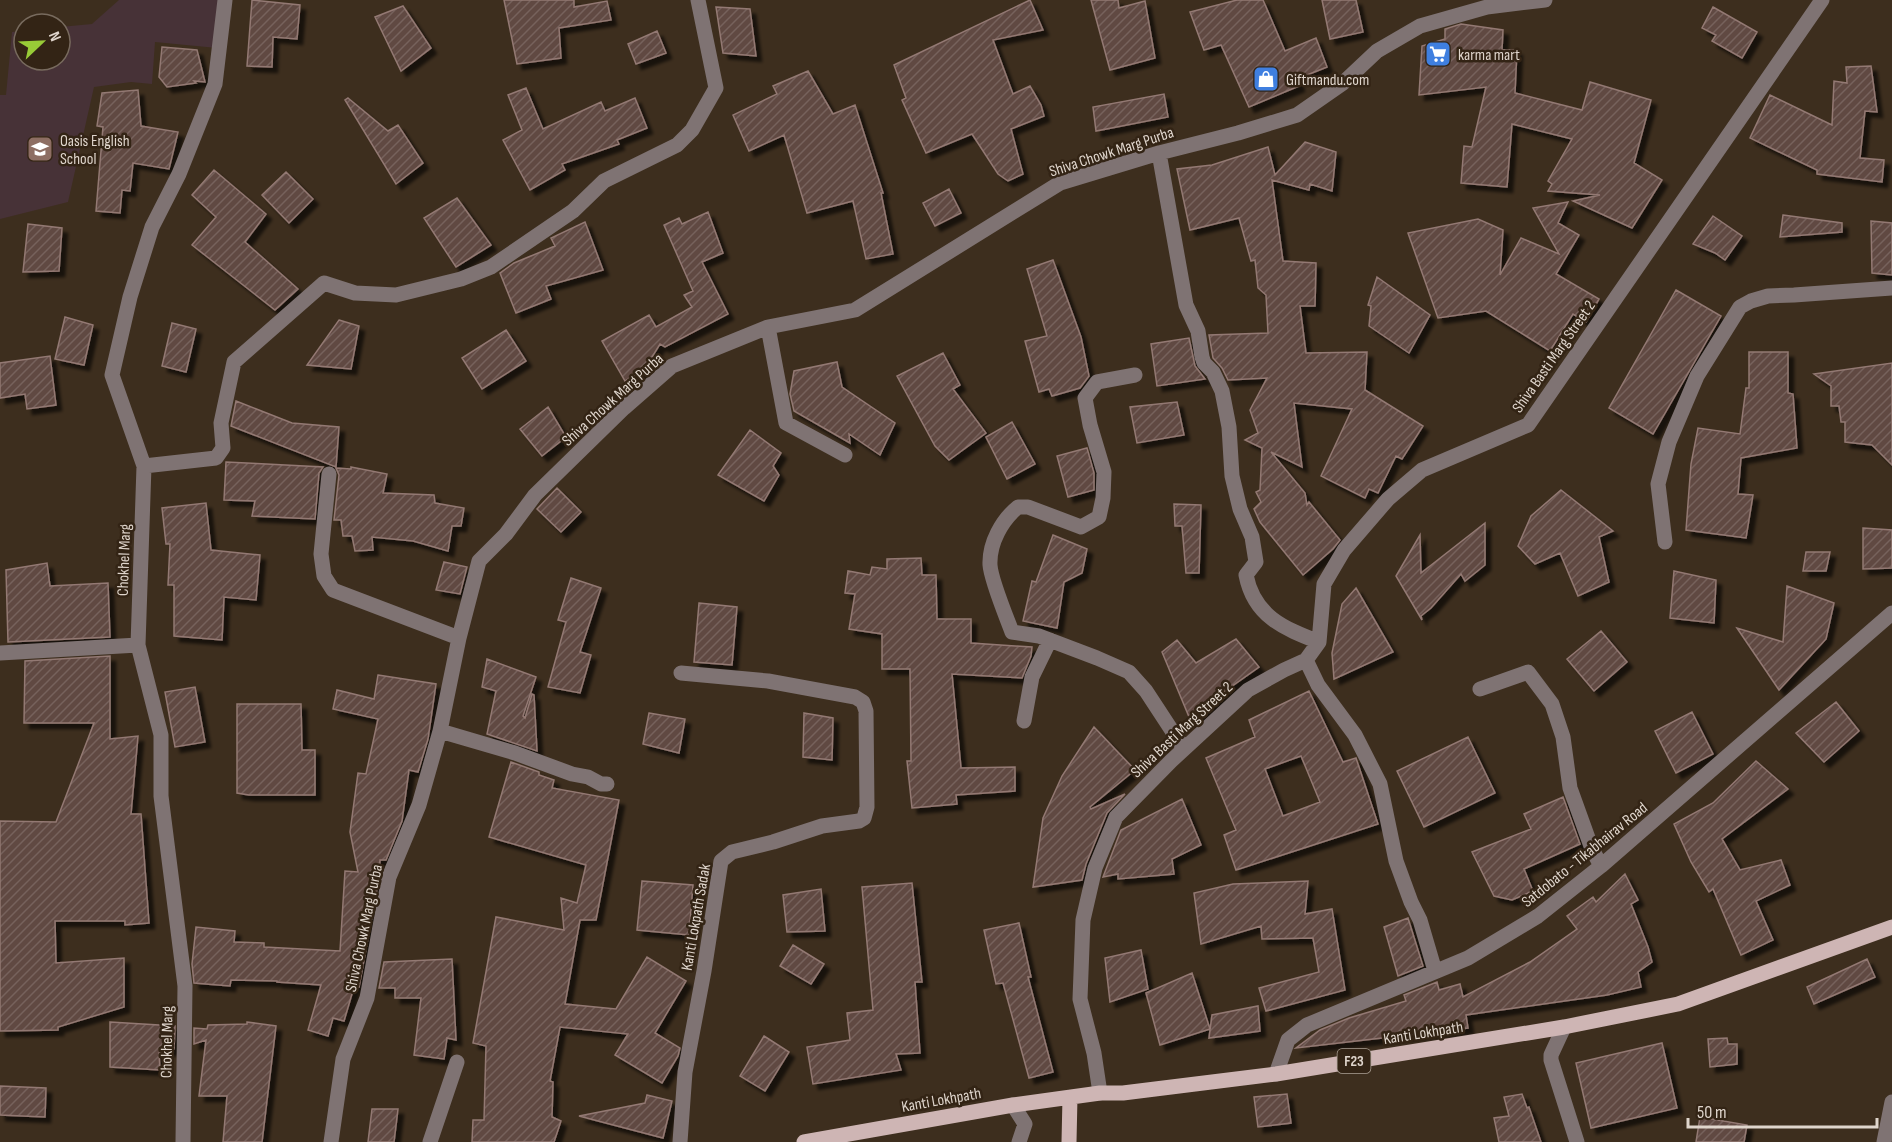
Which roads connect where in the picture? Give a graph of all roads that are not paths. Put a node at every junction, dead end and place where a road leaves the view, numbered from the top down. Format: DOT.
graph roads {
  1 [pos="225,0"];
  2 [pos="698,0"];
  3 [pos="1545,0"];
  4 [pos="1822,0"];
  5 [pos="1159,153"];
  6 [pos="1892,288"];
  7 [pos="768,327"];
  8 [pos="1135,375"];
  9 [pos="845,455"];
  10 [pos="144,466"];
  11 [pos="329,474"];
  12 [pos="1665,542"];
  13 [pos="1892,613"];
  14 [pos="459,638"];
  15 [pos="1050,640"];
  16 [pos="1318,642"];
  17 [pos="138,645"];
  18 [pos="0,653"];
  19 [pos="1306,660"];
  20 [pos="681,673"];
  21 [pos="1480,689"];
  22 [pos="1024,721"];
  23 [pos="440,731"];
  24 [pos="1184,749"];
  25 [pos="607,784"];
  26 [pos="1601,866"];
  27 [pos="1892,927"];
  28 [pos="1436,971"];
  29 [pos="1564,1027"];
  30 [pos="457,1062"];
  31 [pos="1276,1074"];
  32 [pos="1100,1093"];
  33 [pos="1070,1097"];
  34 [pos="1892,1102"];
  35 [pos="1013,1105"];
  36 [pos="183,1142"];
  37 [pos="331,1142"];
  38 [pos="430,1142"];
  39 [pos="680,1142"];
  40 [pos="804,1142"];
  41 [pos="1019,1142"];
  42 [pos="1069,1142"];
  43 [pos="1577,1142"];
  44 [pos="1884,1142"];
  1 -- 10 [label="street, Chokhel Marg"];
  2 -- 10 [label="street"];
  3 -- 5 [label="street, Shiva Chowk Marg Purba"];
  4 -- 16 [label="street, Shiva Basti Marg Street 2"];
  5 -- 7 [label="street, Shiva Chowk Marg Purba"];
  5 -- 16 [label="street"];
  6 -- 12 [label="street"];
  7 -- 9 [label="street"];
  7 -- 14 [label="street, Shiva Chowk Marg Purba"];
  8 -- 15 [label="street"];
  10 -- 17 [label="street, Chokhel Marg"];
  11 -- 14 [label="street"];
  13 -- 26 [label="street, Satdobato - Tikabhairav Road"];
  14 -- 23 [label="street, Shiva Chowk Marg Purba"];
  15 -- 22 [label="street"];
  15 -- 24 [label="street"];
  16 -- 19 [label="street, Shiva Basti Marg Street 2"];
  17 -- 18 [label="street"];
  17 -- 36 [label="street, Chokhel Marg"];
  19 -- 24 [label="street, Shiva Basti Marg Street 2"];
  19 -- 28 [label="street"];
  20 -- 39 [label="street, Kanti Lokpath Sadak"];
  21 -- 26 [label="street"];
  23 -- 25 [label="street"];
  23 -- 37 [label="street, Shiva Chowk Marg Purba"];
  24 -- 32 [label="street, Shiva Basti Marg Street 2"];
  26 -- 28 [label="street, Satdobato - Tikabhairav Road"];
  27 -- 29 [label="main road, Kanti Lokhpath / F23"];
  28 -- 31 [label="street, Satdobato - Tikabhairav Road"];
  29 -- 31 [label="main road, Kanti Lokhpath / F23"];
  29 -- 43 [label="street"];
  30 -- 38 [label="street"];
  31 -- 32 [label="main road, Kanti Lokhpath / F23"];
  32 -- 33 [label="main road, Kanti Lokhpath / F23"];
  33 -- 35 [label="main road, Kanti Lokhpath / F23"];
  33 -- 42 [label="main road"];
  34 -- 44 [label="street"];
  35 -- 40 [label="main road, Kanti Lokhpath / F23"];
  35 -- 41 [label="street"];
}
